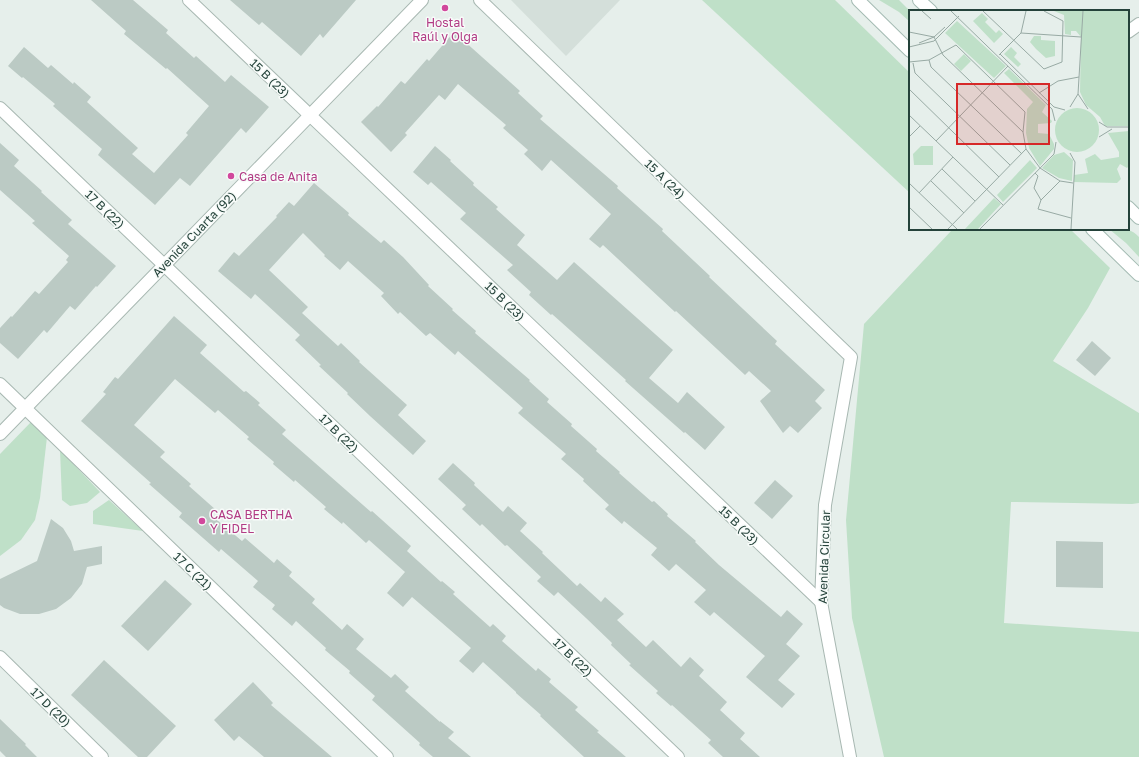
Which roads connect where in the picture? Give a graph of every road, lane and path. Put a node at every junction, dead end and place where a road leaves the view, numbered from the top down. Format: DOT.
graph roads {
  1 [pos="189,0"];
  2 [pos="422,0"];
  3 [pos="480,0"];
  4 [pos="858,0"];
  5 [pos="919,0"];
  6 [pos="930,10"];
  7 [pos="1139,24"];
  8 [pos="1129,31"];
  9 [pos="909,50"];
  10 [pos="0,108"];
  11 [pos="310,116"];
  12 [pos="1129,208"];
  13 [pos="1139,218"];
  14 [pos="1093,230"];
  15 [pos="164,266"];
  16 [pos="1139,274"];
  17 [pos="851,357"];
  18 [pos="0,384"];
  19 [pos="25,408"];
  20 [pos="0,434"];
  21 [pos="821,602"];
  22 [pos="0,657"];
  23 [pos="102,757"];
  24 [pos="387,757"];
  25 [pos="678,757"];
  26 [pos="850,757"];
  1 -- 11 [label="street, 15 B (23)"];
  2 -- 11 [label="street, Avenida Cuarta (92)"];
  3 -- 17 [label="street, 15 A (24)"];
  4 -- 9 [label="street"];
  5 -- 6 [label="street"];
  7 -- 8 [label="street"];
  10 -- 15 [label="street, 17 B (22)"];
  11 -- 15 [label="street, Avenida Cuarta (92)"];
  11 -- 21 [label="street, 15 B (23)"];
  12 -- 13 [label="street"];
  14 -- 16 [label="street"];
  15 -- 19 [label="street, Avenida Cuarta (92)"];
  15 -- 25 [label="street, 17 B (22)"];
  17 -- 21 [label="street, Avenida Circular"];
  18 -- 19 [label="street, 17 C (21)"];
  19 -- 20 [label="street, Avenida Cuarta (92)"];
  19 -- 24 [label="street, 17 C (21)"];
  21 -- 26 [label="street, Avenida Circular"];
  22 -- 23 [label="street, 17 D (20)"];
}
